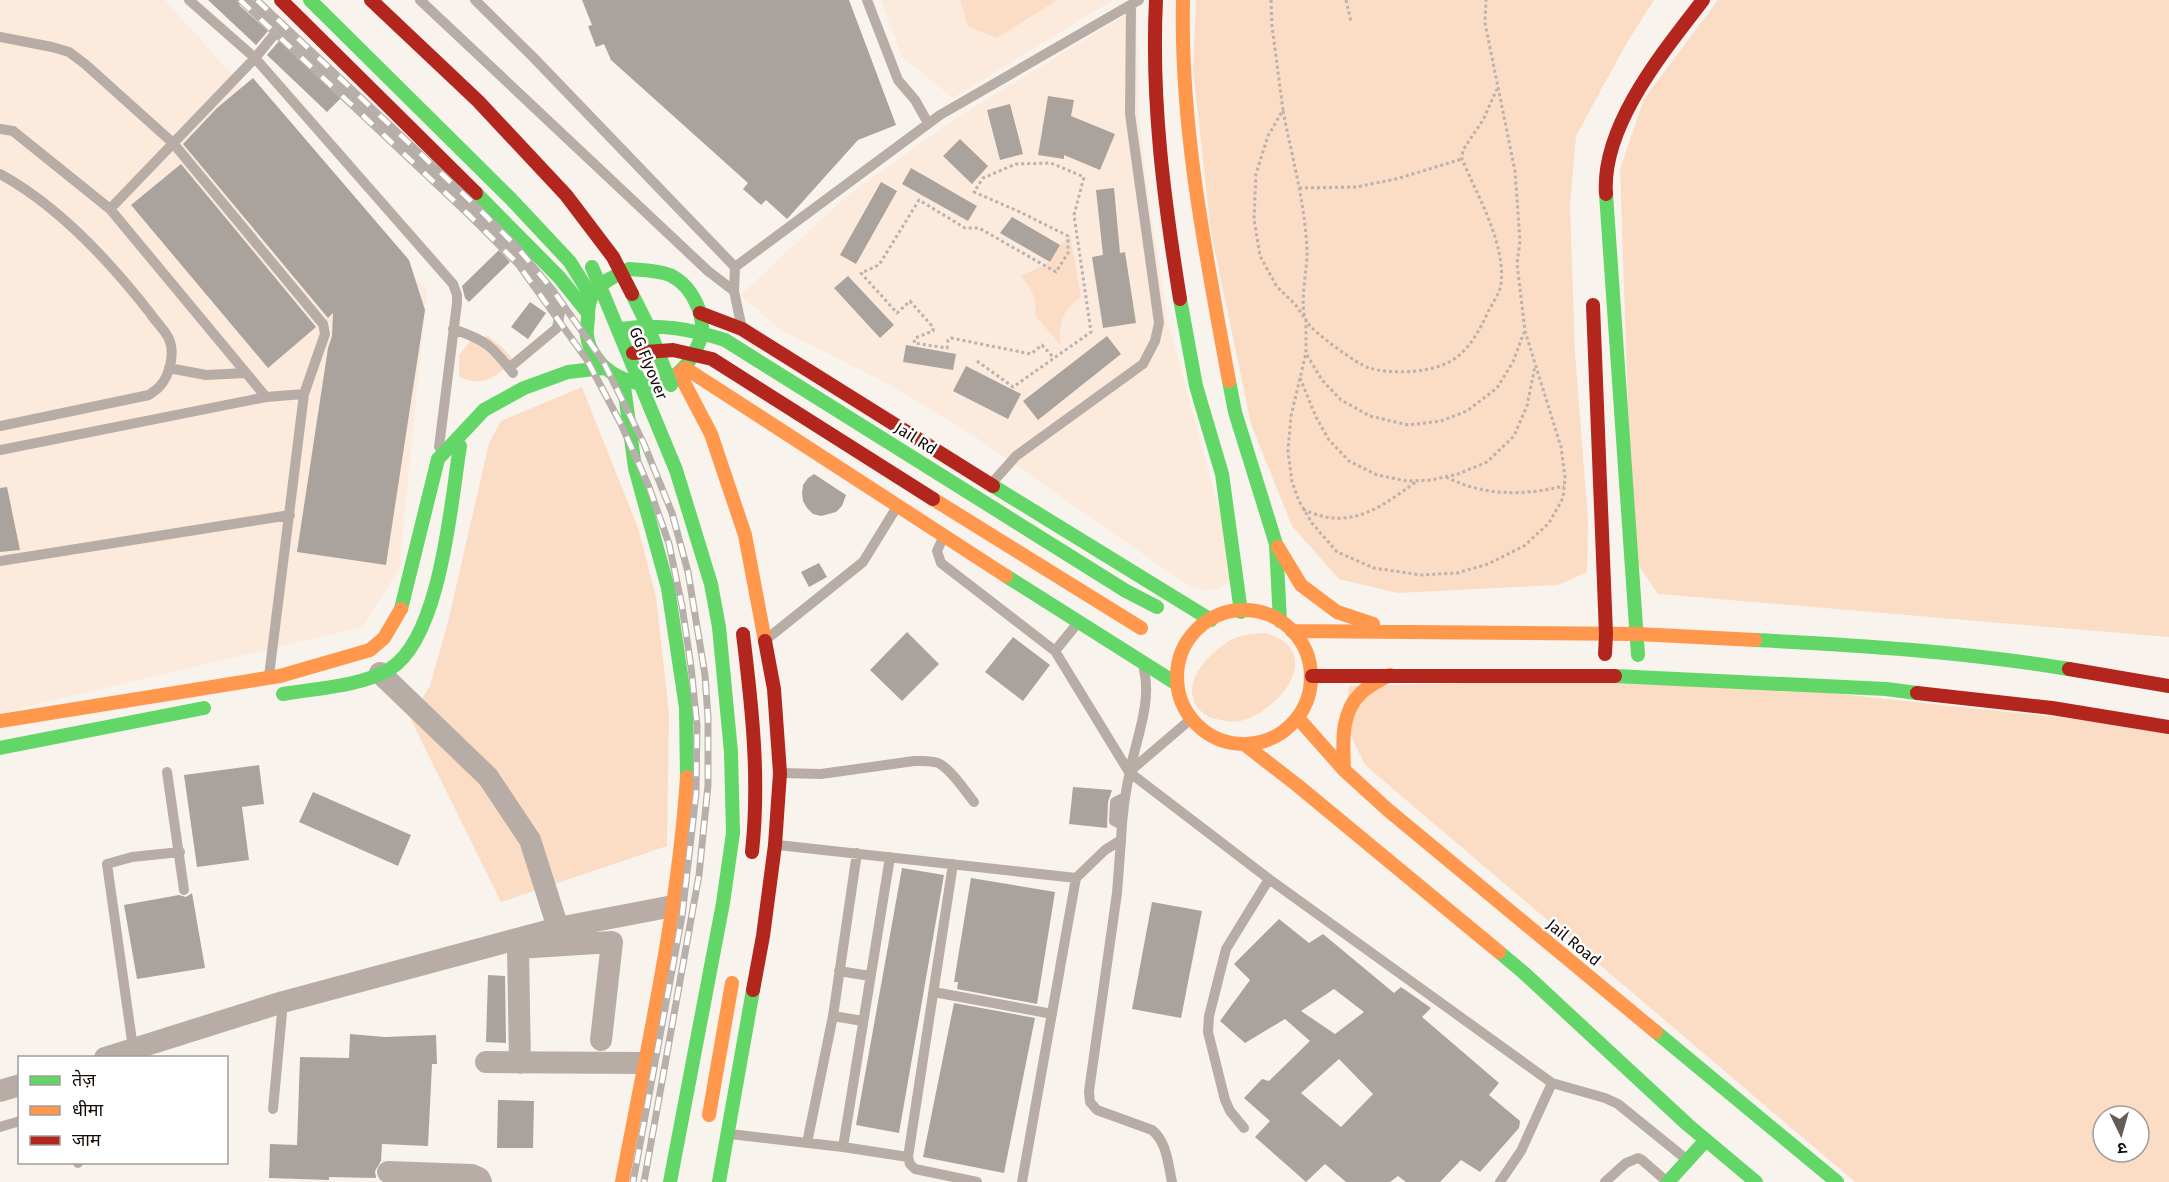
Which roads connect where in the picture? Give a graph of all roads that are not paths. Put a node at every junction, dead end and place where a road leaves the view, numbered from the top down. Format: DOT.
graph roads {
  1 [pos="189,0"];
  2 [pos="244,0"];
  3 [pos="281,0"];
  4 [pos="310,0"];
  5 [pos="371,0"];
  6 [pos="420,0"];
  7 [pos="475,0"];
  8 [pos="867,0"];
  9 [pos="1156,0"];
  10 [pos="1183,0"];
  11 [pos="1702,0"];
  12 [pos="1135,2"];
  13 [pos="295,13"];
  14 [pos="277,29"];
  15 [pos="0,37"];
  16 [pos="255,58"];
  17 [pos="928,123"];
  18 [pos="0,129"];
  19 [pos="173,143"];
  20 [pos="0,174"];
  21 [pos="110,209"];
  22 [pos="586,259"];
  23 [pos="735,267"];
  24 [pos="734,291"];
  25 [pos="1593,294"];
  26 [pos="591,296"];
  27 [pos="588,313"];
  28 [pos="700,313"];
  29 [pos="647,324"];
  30 [pos="453,329"];
  31 [pos="742,329"];
  32 [pos="619,330"];
  33 [pos="658,350"];
  34 [pos="628,354"];
  35 [pos="169,368"];
  36 [pos="509,368"];
  37 [pos="604,368"];
  38 [pos="682,371"];
  39 [pos="246,373"];
  40 [pos="623,379"];
  41 [pos="524,388"];
  42 [pos="304,394"];
  43 [pos="675,395"];
  44 [pos="266,397"];
  45 [pos="0,426"];
  46 [pos="462,434"];
  47 [pos="0,450"];
  48 [pos="438,459"];
  49 [pos="992,484"];
  50 [pos="897,507"];
  51 [pos="290,515"];
  52 [pos="943,537"];
  53 [pos="1276,544"];
  54 [pos="0,561"];
  55 [pos="1186,604"];
  56 [pos="1240,612"];
  57 [pos="740,616"];
  58 [pos="1211,620"];
  59 [pos="1280,621"];
  60 [pos="1078,622"];
  61 [pos="1292,631"];
  62 [pos="1394,631"];
  63 [pos="1606,634"];
  64 [pos="1638,634"];
  65 [pos="766,640"];
  66 [pos="1141,646"];
  67 [pos="1054,651"];
  68 [pos="380,673"];
  69 [pos="1390,675"];
  70 [pos="275,676"];
  71 [pos="1312,676"];
  72 [pos="1604,676"];
  73 [pos="1638,676"];
  74 [pos="1177,684"];
  75 [pos="2169,686"];
  76 [pos="277,695"];
  77 [pos="213,707"];
  78 [pos="1298,718"];
  79 [pos="1191,719"];
  80 [pos="0,721"];
  81 [pos="2169,727"];
  82 [pos="1244,744"];
  83 [pos="0,748"];
  84 [pos="1344,770"];
  85 [pos="167,772"];
  86 [pos="1129,772"];
  87 [pos="780,773"];
  88 [pos="974,802"];
  89 [pos="1121,840"];
  90 [pos="775,845"];
  91 [pos="180,852"];
  92 [pos="857,853"];
  93 [pos="890,857"];
  94 [pos="953,864"];
  95 [pos="750,868"];
  96 [pos="1076,878"];
  97 [pos="1269,879"];
  98 [pos="184,890"];
  99 [pos="673,906"];
  100 [pos="558,928"];
  101 [pos="734,970"];
  102 [pos="839,971"];
  103 [pos="870,976"];
  104 [pos="934,992"];
  105 [pos="283,1002"];
  106 [pos="1052,1014"];
  107 [pos="833,1016"];
  108 [pos="863,1021"];
  109 [pos="601,1040"];
  110 [pos="133,1048"];
  111 [pos="111,1056"];
  112 [pos="486,1062"];
  113 [pos="520,1063"];
  114 [pos="644,1063"];
  115 [pos="1552,1083"];
  116 [pos="18,1086"];
  117 [pos="0,1091"];
  118 [pos="273,1109"];
  119 [pos="18,1122"];
  120 [pos="0,1127"];
  121 [pos="1244,1128"];
  122 [pos="706,1130"];
  123 [pos="728,1134"];
  124 [pos="1706,1140"];
  125 [pos="807,1143"];
  126 [pos="843,1147"];
  127 [pos="908,1158"];
  128 [pos="1687,1160"];
  129 [pos="388,1172"];
  130 [pos="481,1182"];
  131 [pos="622,1182"];
  132 [pos="670,1182"];
  133 [pos="719,1182"];
  134 [pos="977,1182"];
  135 [pos="1022,1182"];
  136 [pos="1172,1182"];
  137 [pos="1500,1182"];
  138 [pos="1605,1182"];
  139 [pos="1668,1182"];
  140 [pos="1756,1182"];
  141 [pos="1837,1182"];
  1 -- 16 [label="lane"];
  2 -- 14 [label="lane"];
  3 -- 13 [label="main road"];
  4 -- 13 [label="lane"];
  4 -- 26 [label="main road"];
  5 -- 29 [label="main road, GG Flyover, bridge"];
  6 -- 24 [label="lane"];
  7 -- 23 [label="lane"];
  8 -- 17 [label="lane"];
  9 -- 56 [label="main road"];
  10 -- 53 [label="main road"];
  11 -- 64 [label="main road"];
  12 -- 17 [label="lane"];
  12 -- 49 [label="lane"];
  13 -- 14 [label="lane"];
  13 -- 27 [label="main road"];
  14 -- 16 [label="lane"];
  14 -- 36 [label="lane"];
  15 -- 19 [label="lane"];
  16 -- 19 [label="lane"];
  16 -- 30 [label="lane"];
  17 -- 23 [label="lane"];
  18 -- 21 [label="lane"];
  19 -- 21 [label="lane"];
  19 -- 42 [label="lane"];
  20 -- 35 [label="lane"];
  21 -- 39 [label="lane"];
  22 -- 32 [label="main road, GG Flyover, bridge"];
  23 -- 24 [label="lane"];
  24 -- 31 [label="lane"];
  25 -- 63 [label="main road"];
  26 -- 27 [label="main road"];
  26 -- 28 [label="main road"];
  27 -- 37 [label="main road"];
  28 -- 31 [label="main road"];
  28 -- 38 [label="main road"];
  29 -- 32 [label="main road, Jail Rd, bridge"];
  29 -- 33 [label="main road, GG Flyover, bridge"];
  29 -- 55 [label="main road, Jail Rd, bridge"];
  30 -- 36 [label="lane"];
  30 -- 48 [label="lane"];
  31 -- 49 [label="main road"];
  32 -- 34 [label="main road, GG Flyover, bridge"];
  33 -- 34 [label="main road, bridge"];
  33 -- 43 [label="main road, GG Flyover, bridge"];
  33 -- 66 [label="main road, bridge"];
  34 -- 132 [label="main road, GG Flyover, bridge"];
  35 -- 39 [label="lane"];
  35 -- 45 [label="lane"];
  36 -- 41 [label="lane"];
  37 -- 40 [label="main road"];
  37 -- 41 [label="main road"];
  38 -- 40 [label="main road"];
  38 -- 50 [label="main road"];
  38 -- 65 [label="main road"];
  39 -- 44 [label="lane"];
  40 -- 99 [label="main road"];
  41 -- 46 [label="main road"];
  42 -- 44 [label="lane"];
  42 -- 51 [label="lane"];
  44 -- 47 [label="lane"];
  46 -- 48 [label="main road"];
  46 -- 68 [label="main road"];
  48 -- 70 [label="main road"];
  49 -- 55 [label="main road"];
  50 -- 52 [label="main road"];
  50 -- 65 [label="lane"];
  51 -- 54 [label="lane"];
  51 -- 70 [label="lane"];
  52 -- 60 [label="main road"];
  52 -- 67 [label="lane"];
  53 -- 59 [label="main road"];
  53 -- 62 [label="main road"];
  55 -- 58 [label="main road"];
  56 -- 58 [label="main road"];
  56 -- 59 [label="main road"];
  57 -- 95 [label="main road"];
  58 -- 74 [label="main road"];
  59 -- 61 [label="main road"];
  60 -- 66 [label="main road"];
  60 -- 67 [label="lane"];
  61 -- 62 [label="main road"];
  61 -- 71 [label="main road"];
  62 -- 63 [label="main road"];
  63 -- 64 [label="main road"];
  63 -- 72 [label="main road"];
  64 -- 73 [label="main road"];
  64 -- 75 [label="main road"];
  65 -- 87 [label="main road"];
  66 -- 74 [label="main road"];
  66 -- 86 [label="lane"];
  67 -- 86 [label="lane"];
  68 -- 76 [label="main road"];
  68 -- 100 [label="street"];
  69 -- 71 [label="main road"];
  69 -- 72 [label="main road"];
  69 -- 84 [label="main road"];
  70 -- 76 [label="lane"];
  70 -- 80 [label="main road"];
  71 -- 78 [label="main road"];
  72 -- 73 [label="main road"];
  73 -- 81 [label="main road"];
  74 -- 79 [label="main road"];
  77 -- 83 [label="main road"];
  78 -- 82 [label="main road"];
  78 -- 84 [label="main road, Jail Road"];
  79 -- 82 [label="main road"];
  79 -- 86 [label="lane"];
  82 -- 124 [label="main road"];
  84 -- 141 [label="main road, Jail Road"];
  85 -- 91 [label="lane"];
  86 -- 89 [label="lane"];
  86 -- 97 [label="lane"];
  87 -- 88 [label="lane"];
  87 -- 90 [label="main road"];
  89 -- 96 [label="lane"];
  89 -- 136 [label="lane"];
  90 -- 92 [label="lane"];
  90 -- 123 [label="main road"];
  91 -- 98 [label="lane"];
  91 -- 110 [label="lane"];
  92 -- 93 [label="lane"];
  92 -- 102 [label="lane"];
  93 -- 94 [label="lane"];
  93 -- 103 [label="lane"];
  94 -- 96 [label="lane"];
  94 -- 104 [label="lane"];
  96 -- 106 [label="lane"];
  97 -- 115 [label="lane"];
  97 -- 121 [label="lane"];
  99 -- 100 [label="street"];
  99 -- 114 [label="main road"];
  100 -- 105 [label="street"];
  101 -- 122 [label="main road"];
  102 -- 103 [label="lane"];
  102 -- 107 [label="lane"];
  103 -- 108 [label="lane"];
  104 -- 106 [label="lane"];
  104 -- 127 [label="lane"];
  105 -- 110 [label="street"];
  105 -- 118 [label="lane"];
  106 -- 135 [label="lane"];
  107 -- 108 [label="lane"];
  107 -- 125 [label="lane"];
  108 -- 126 [label="lane"];
  109 -- 113 [label="street"];
  110 -- 111 [label="street"];
  112 -- 113 [label="street"];
  113 -- 114 [label="street"];
  114 -- 131 [label="main road"];
  115 -- 128 [label="lane"];
  115 -- 137 [label="lane"];
  116 -- 117 [label="street"];
  119 -- 120 [label="lane"];
  123 -- 125 [label="lane"];
  123 -- 133 [label="main road"];
  124 -- 128 [label="main road"];
  124 -- 140 [label="main road"];
  125 -- 126 [label="lane"];
  126 -- 127 [label="lane"];
  127 -- 134 [label="lane"];
  128 -- 139 [label="main road"];
  129 -- 130 [label="street"];
  138 -- 139 [label="lane"];
}
